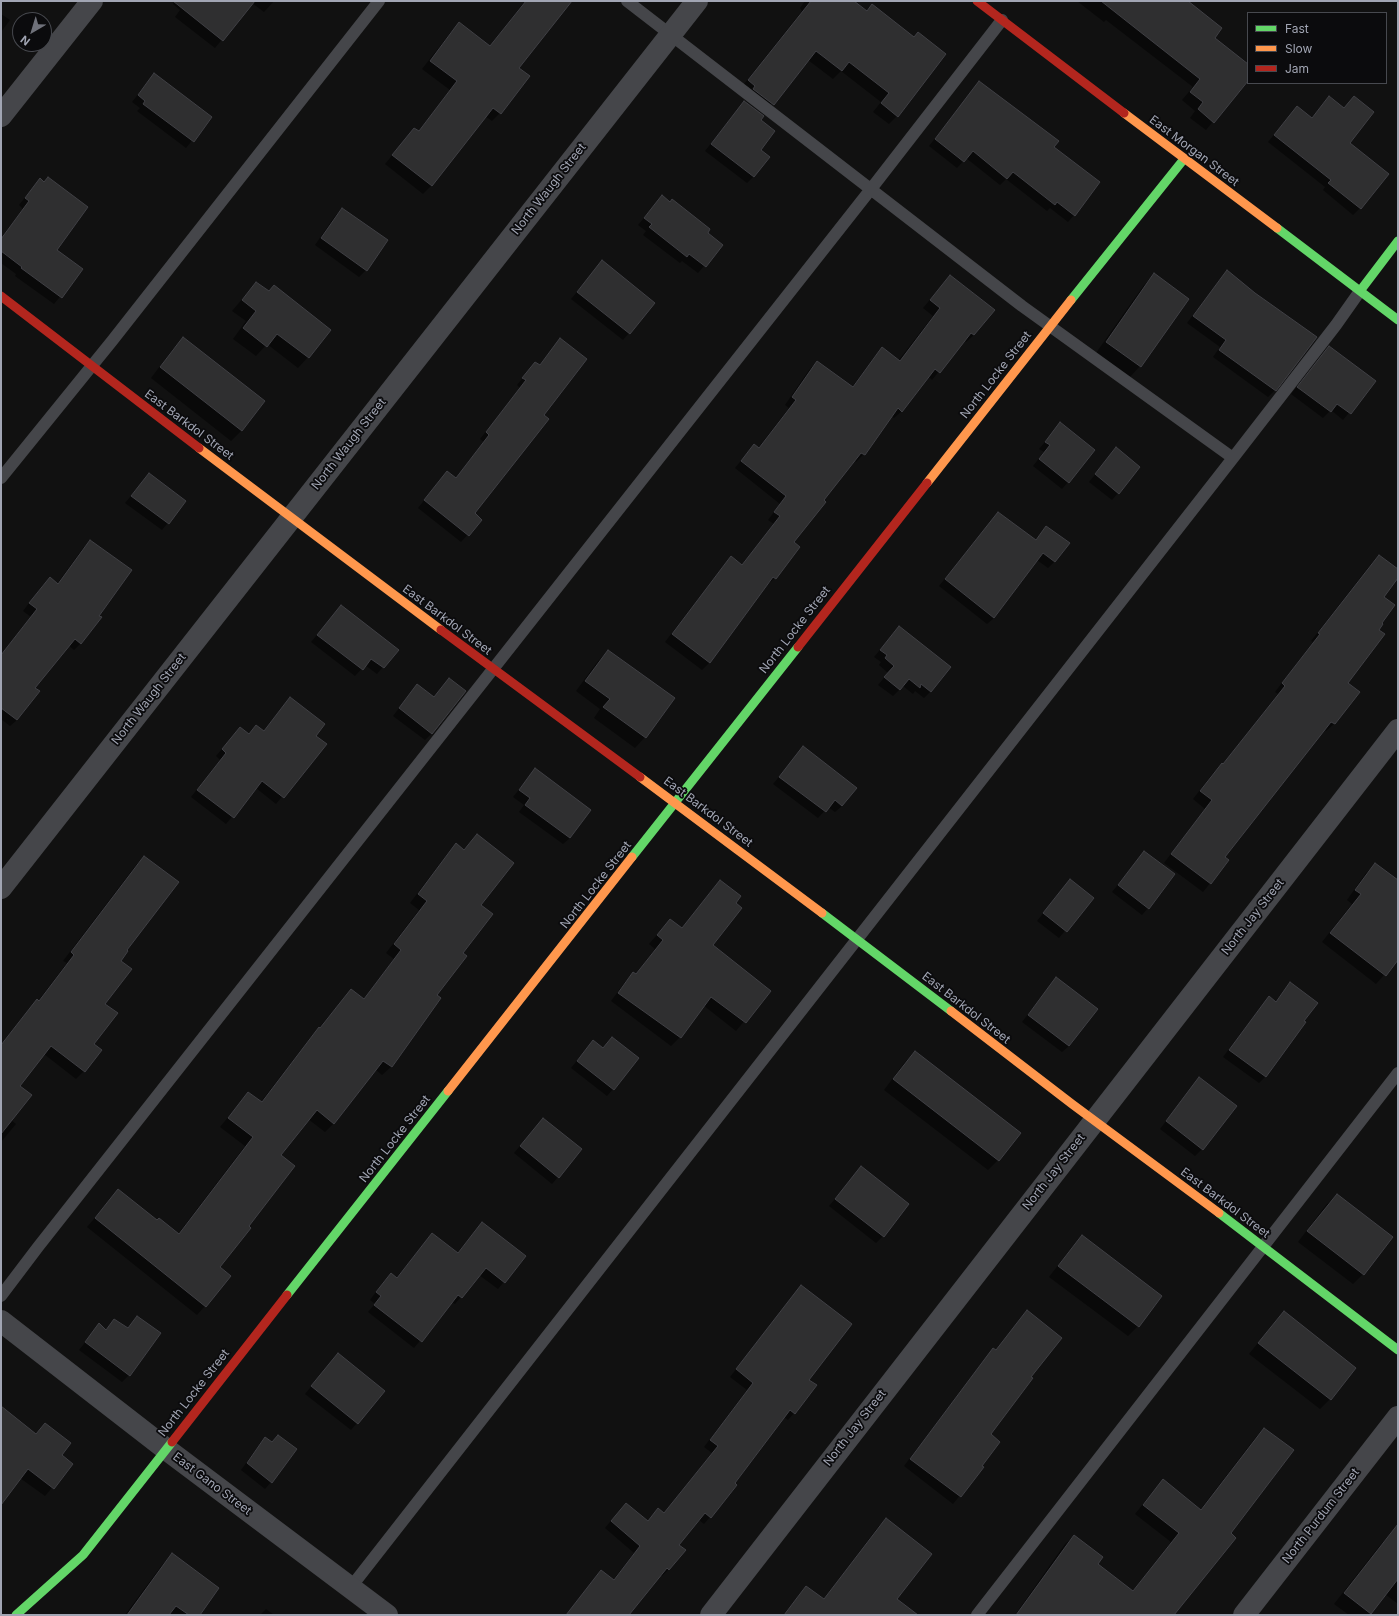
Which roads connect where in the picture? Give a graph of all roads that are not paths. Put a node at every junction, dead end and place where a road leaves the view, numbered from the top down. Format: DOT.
graph roads {
  1 [pos="92,1"];
  2 [pos="380,1"];
  3 [pos="627,1"];
  4 [pos="697,1"];
  5 [pos="977,1"];
  6 [pos="1002,20"];
  7 [pos="671,35"];
  8 [pos="1,116"];
  9 [pos="1184,159"];
  10 [pos="871,188"];
  11 [pos="1398,241"];
  12 [pos="1360,291"];
  13 [pos="1,296"];
  14 [pos="1398,320"];
  15 [pos="1050,326"];
  16 [pos="91,365"];
  17 [pos="1233,458"];
  18 [pos="1,478"];
  19 [pos="291,518"];
  20 [pos="493,668"];
  21 [pos="1398,730"];
  22 [pos="674,802"];
  23 [pos="1,888"];
  24 [pos="856,938"];
  25 [pos="1398,1073"];
  26 [pos="1094,1121"];
  27 [pos="1263,1246"];
  28 [pos="1,1296"];
  29 [pos="1,1321"];
  30 [pos="1398,1350"];
  31 [pos="1398,1416"];
  32 [pos="166,1449"];
  33 [pos="351,1587"];
  34 [pos="16,1615"];
  35 [pos="387,1615"];
  36 [pos="711,1615"];
  37 [pos="977,1615"];
  38 [pos="1244,1615"];
  1 -- 8 [label="street"];
  2 -- 16 [label="lane"];
  3 -- 7 [label="lane"];
  4 -- 7 [label="street, North Waugh Street"];
  5 -- 6 [label="street, East Morgan Street"];
  6 -- 9 [label="street, East Morgan Street"];
  6 -- 10 [label="lane"];
  7 -- 10 [label="lane"];
  7 -- 19 [label="street, North Waugh Street"];
  9 -- 12 [label="street, East Morgan Street"];
  9 -- 15 [label="street, North Locke Street"];
  10 -- 15 [label="lane"];
  10 -- 20 [label="lane"];
  11 -- 12 [label="street"];
  12 -- 14 [label="street, East Morgan Street"];
  12 -- 17 [label="lane"];
  13 -- 16 [label="street, East Barkdol Street"];
  15 -- 17 [label="lane"];
  15 -- 22 [label="street, North Locke Street"];
  16 -- 18 [label="lane"];
  16 -- 19 [label="street, East Barkdol Street"];
  17 -- 24 [label="lane"];
  19 -- 20 [label="street, East Barkdol Street"];
  19 -- 23 [label="street, North Waugh Street"];
  20 -- 22 [label="street, East Barkdol Street"];
  20 -- 28 [label="lane"];
  21 -- 26 [label="street, North Jay Street"];
  22 -- 24 [label="street, East Barkdol Street"];
  22 -- 32 [label="street, North Locke Street"];
  24 -- 26 [label="street, East Barkdol Street"];
  24 -- 33 [label="lane"];
  25 -- 27 [label="lane"];
  26 -- 27 [label="street, East Barkdol Street"];
  26 -- 36 [label="street, North Jay Street"];
  27 -- 30 [label="street, East Barkdol Street"];
  27 -- 37 [label="lane"];
  29 -- 32 [label="street, East Gano Street"];
  31 -- 38 [label="street, North Purdum Street"];
  32 -- 33 [label="street, East Gano Street"];
  32 -- 34 [label="street, North Locke Street"];
  33 -- 35 [label="street, East Gano Street"];
}
